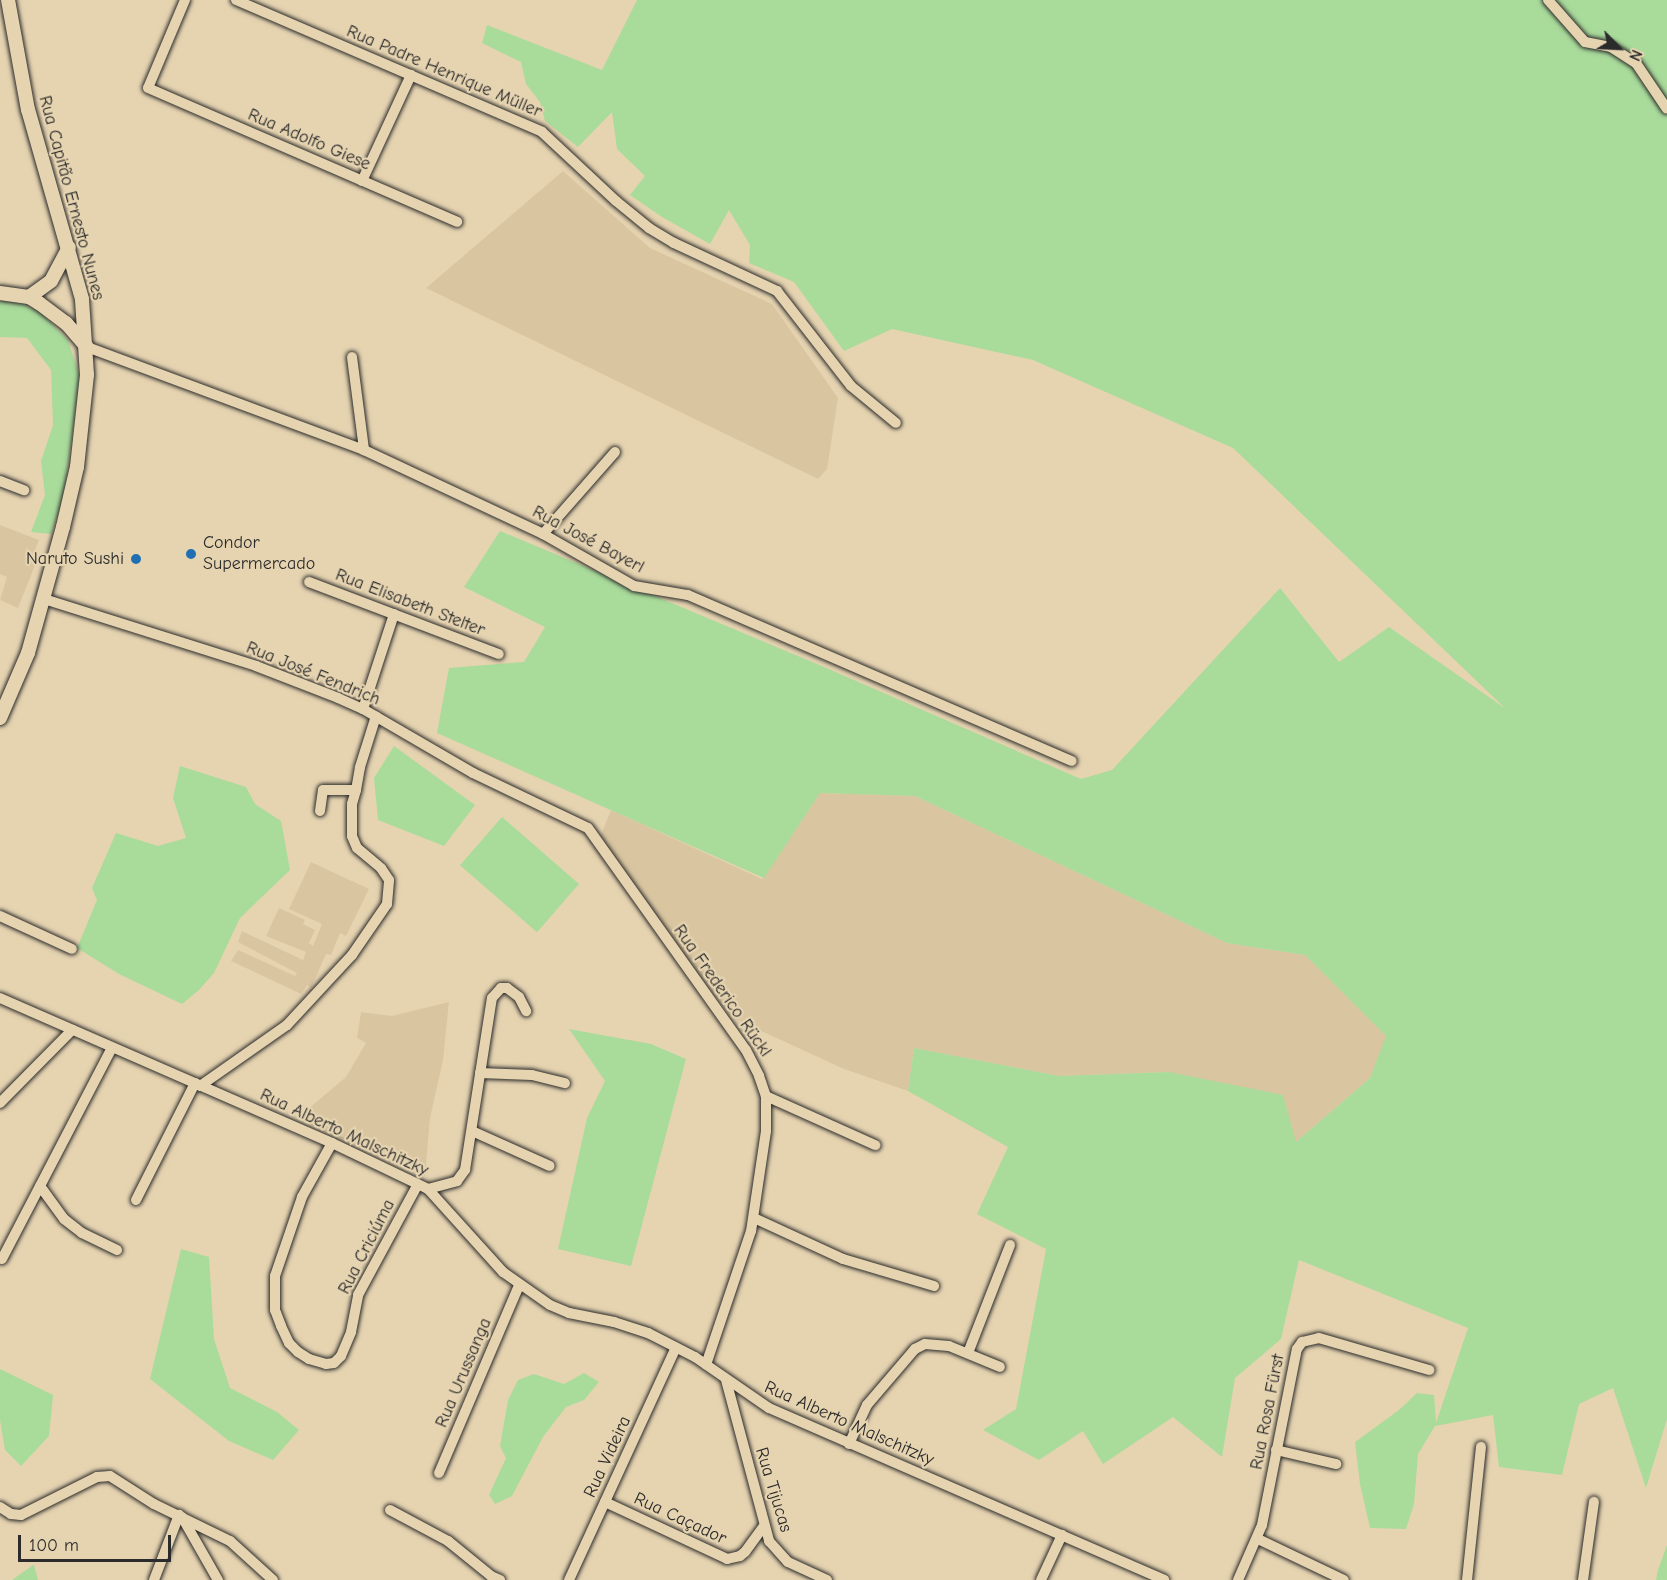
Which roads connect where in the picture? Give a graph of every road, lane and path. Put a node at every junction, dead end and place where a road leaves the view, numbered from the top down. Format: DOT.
graph roads {
  1 [pos="8,0"];
  2 [pos="185,0"];
  3 [pos="236,0"];
  4 [pos="1548,0"];
  5 [pos="411,75"];
  6 [pos="1667,109"];
  7 [pos="362,181"];
  8 [pos="457,222"];
  9 [pos="69,247"];
  10 [pos="0,293"];
  11 [pos="29,297"];
  12 [pos="87,347"];
  13 [pos="352,357"];
  14 [pos="896,423"];
  15 [pos="364,450"];
  16 [pos="615,452"];
  17 [pos="0,480"];
  18 [pos="24,490"];
  19 [pos="543,534"];
  20 [pos="309,582"];
  21 [pos="44,599"];
  22 [pos="394,615"];
  23 [pos="499,654"];
  24 [pos="363,709"];
  25 [pos="376,716"];
  26 [pos="0,718"];
  27 [pos="1072,761"];
  28 [pos="356,790"];
  29 [pos="320,811"];
  30 [pos="588,828"];
  31 [pos="0,916"];
  32 [pos="72,949"];
  33 [pos="0,998"];
  34 [pos="526,1011"];
  35 [pos="72,1030"];
  36 [pos="112,1048"];
  37 [pos="480,1073"];
  38 [pos="565,1083"];
  39 [pos="197,1084"];
  40 [pos="766,1096"];
  41 [pos="0,1103"];
  42 [pos="472,1131"];
  43 [pos="332,1143"];
  44 [pos="875,1145"];
  45 [pos="550,1166"];
  46 [pos="40,1186"];
  47 [pos="423,1186"];
  48 [pos="136,1200"];
  49 [pos="754,1218"];
  50 [pos="1010,1245"];
  51 [pos="117,1250"];
  52 [pos="2,1259"];
  53 [pos="519,1285"];
  54 [pos="934,1286"];
  55 [pos="676,1347"];
  56 [pos="968,1353"];
  57 [pos="706,1365"];
  58 [pos="1000,1367"];
  59 [pos="1429,1370"];
  60 [pos="726,1380"];
  61 [pos="849,1444"];
  62 [pos="1481,1447"];
  63 [pos="1276,1450"];
  64 [pos="1336,1464"];
  65 [pos="439,1473"];
  66 [pos="605,1502"];
  67 [pos="1594,1502"];
  68 [pos="0,1507"];
  69 [pos="390,1510"];
  70 [pos="180,1516"];
  71 [pos="764,1526"];
  72 [pos="1062,1535"];
  73 [pos="1258,1539"];
  74 [pos="154,1580"];
  75 [pos="218,1580"];
  76 [pos="273,1580"];
  77 [pos="500,1580"];
  78 [pos="569,1580"];
  79 [pos="827,1580"];
  80 [pos="1041,1580"];
  81 [pos="1164,1580"];
  82 [pos="1238,1580"];
  83 [pos="1344,1580"];
  84 [pos="1467,1580"];
  85 [pos="1583,1580"];
  1 -- 9 [label="main road, Rua Capitão Ernesto Nunes"];
  2 -- 7 [label="street, Rua Adolfo Giese"];
  3 -- 5 [label="street, Rua Padre Henrique Müller"];
  4 -- 6 [label="street"];
  5 -- 7 [label="street"];
  5 -- 14 [label="street, Rua Padre Henrique Müller"];
  7 -- 8 [label="street, Rua Adolfo Giese"];
  9 -- 11 [label="main road"];
  9 -- 12 [label="main road, Rua Capitão Ernesto Nunes"];
  10 -- 11 [label="main road"];
  11 -- 12 [label="main road"];
  12 -- 15 [label="street, Rua José Bayerl"];
  12 -- 21 [label="main road, Rua Capitão Ernesto Nunes"];
  13 -- 15 [label="street"];
  15 -- 19 [label="street, Rua José Bayerl"];
  16 -- 19 [label="street"];
  17 -- 18 [label="street"];
  19 -- 27 [label="street, Rua José Bayerl"];
  20 -- 22 [label="street, Rua Elisabeth Stelter"];
  21 -- 24 [label="street, Rua José Fendrich"];
  21 -- 26 [label="main road, Rua Capitão Ernesto Nunes"];
  22 -- 23 [label="street, Rua Elisabeth Stelter"];
  22 -- 24 [label="street"];
  24 -- 25 [label="street, Rua José Fendrich"];
  25 -- 28 [label="street"];
  25 -- 30 [label="street, Rua José Fendrich"];
  28 -- 29 [label="street"];
  28 -- 39 [label="street"];
  30 -- 40 [label="street, Rua Frederico Rückl"];
  31 -- 32 [label="street"];
  33 -- 35 [label="street, Rua Alberto Malschitzky"];
  34 -- 37 [label="street"];
  35 -- 36 [label="street, Rua Alberto Malschitzky"];
  35 -- 41 [label="street"];
  36 -- 39 [label="street, Rua Alberto Malschitzky"];
  36 -- 46 [label="street"];
  37 -- 38 [label="street"];
  37 -- 42 [label="street"];
  39 -- 43 [label="street, Rua Alberto Malschitzky"];
  39 -- 48 [label="street"];
  40 -- 44 [label="street"];
  40 -- 49 [label="street, Rua Frederico Rückl"];
  42 -- 45 [label="street"];
  42 -- 47 [label="street"];
  43 -- 47 [label="street, Rua Alberto Malschitzky"];
  43 -- 47 [label="street, Rua Criciúma"];
  46 -- 51 [label="street"];
  46 -- 52 [label="street"];
  47 -- 53 [label="street, Rua Alberto Malschitzky"];
  49 -- 54 [label="street"];
  49 -- 57 [label="street, Rua Frederico Rückl"];
  50 -- 56 [label="street"];
  53 -- 55 [label="street, Rua Alberto Malschitzky"];
  53 -- 65 [label="street, Rua Urussanga"];
  55 -- 57 [label="street, Rua Alberto Malschitzky"];
  55 -- 66 [label="street, Rua Videira"];
  56 -- 58 [label="street"];
  56 -- 61 [label="street"];
  57 -- 60 [label="street, Rua Alberto Malschitzky"];
  59 -- 63 [label="street, Rua Rosa Fürst"];
  60 -- 61 [label="street, Rua Alberto Malschitzky"];
  60 -- 71 [label="street, Rua Tijucas"];
  61 -- 72 [label="street, Rua Alberto Malschitzky"];
  62 -- 84 [label="street"];
  63 -- 64 [label="street"];
  63 -- 73 [label="street, Rua Rosa Fürst"];
  66 -- 71 [label="street, Rua Caçador"];
  66 -- 78 [label="street, Rua Videira"];
  67 -- 85 [label="street"];
  68 -- 70 [label="street"];
  69 -- 77 [label="street"];
  70 -- 74 [label="street"];
  70 -- 75 [label="street"];
  70 -- 76 [label="street"];
  71 -- 79 [label="street, Rua Tijucas"];
  72 -- 80 [label="street"];
  72 -- 81 [label="street, Rua Alberto Malschitzky"];
  73 -- 82 [label="street, Rua Rosa Fürst"];
  73 -- 83 [label="street"];
}
